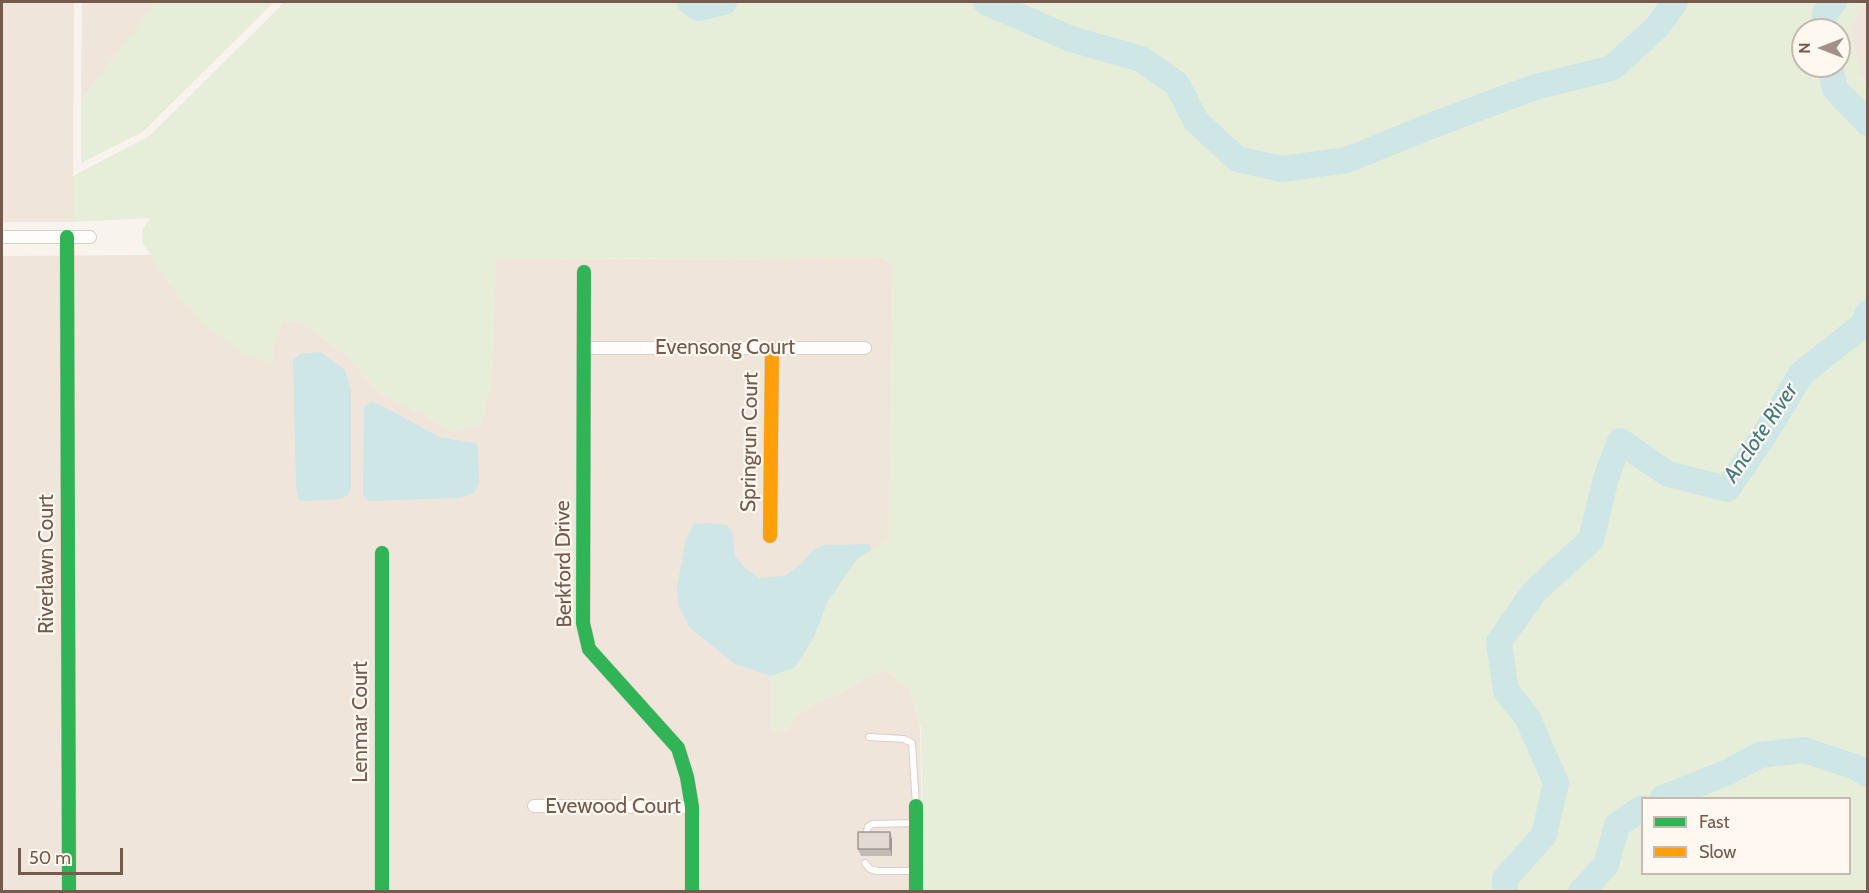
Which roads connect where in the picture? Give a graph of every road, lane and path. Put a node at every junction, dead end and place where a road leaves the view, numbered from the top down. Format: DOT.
graph roads {
  1 [pos="2,237"];
  2 [pos="67,237"];
  3 [pos="90,237"];
  4 [pos="584,272"];
  5 [pos="584,348"];
  6 [pos="772,348"];
  7 [pos="865,348"];
  8 [pos="770,536"];
  9 [pos="382,553"];
  10 [pos="869,737"];
  11 [pos="534,806"];
  12 [pos="692,807"];
  13 [pos="916,807"];
  14 [pos="916,823"];
  15 [pos="865,837"];
  16 [pos="866,862"];
  17 [pos="916,871"];
  18 [pos="69,891"];
  19 [pos="382,891"];
  20 [pos="692,891"];
  21 [pos="916,891"];
  1 -- 2 [label="street"];
  2 -- 3 [label="street"];
  2 -- 18 [label="street, Riverlawn Court"];
  4 -- 5 [label="street, Berkford Drive"];
  5 -- 6 [label="street, Evensong Court"];
  5 -- 12 [label="street, Berkford Drive"];
  6 -- 7 [label="street, Evensong Court"];
  6 -- 8 [label="street, Springrun Court"];
  9 -- 19 [label="street, Lenmar Court"];
  10 -- 13 [label="lane"];
  11 -- 12 [label="street, Evewood Court"];
  12 -- 20 [label="street, Berkford Drive"];
  13 -- 14 [label="street"];
  14 -- 15 [label="lane"];
  14 -- 17 [label="street"];
  16 -- 17 [label="lane"];
  17 -- 21 [label="street"];
}
